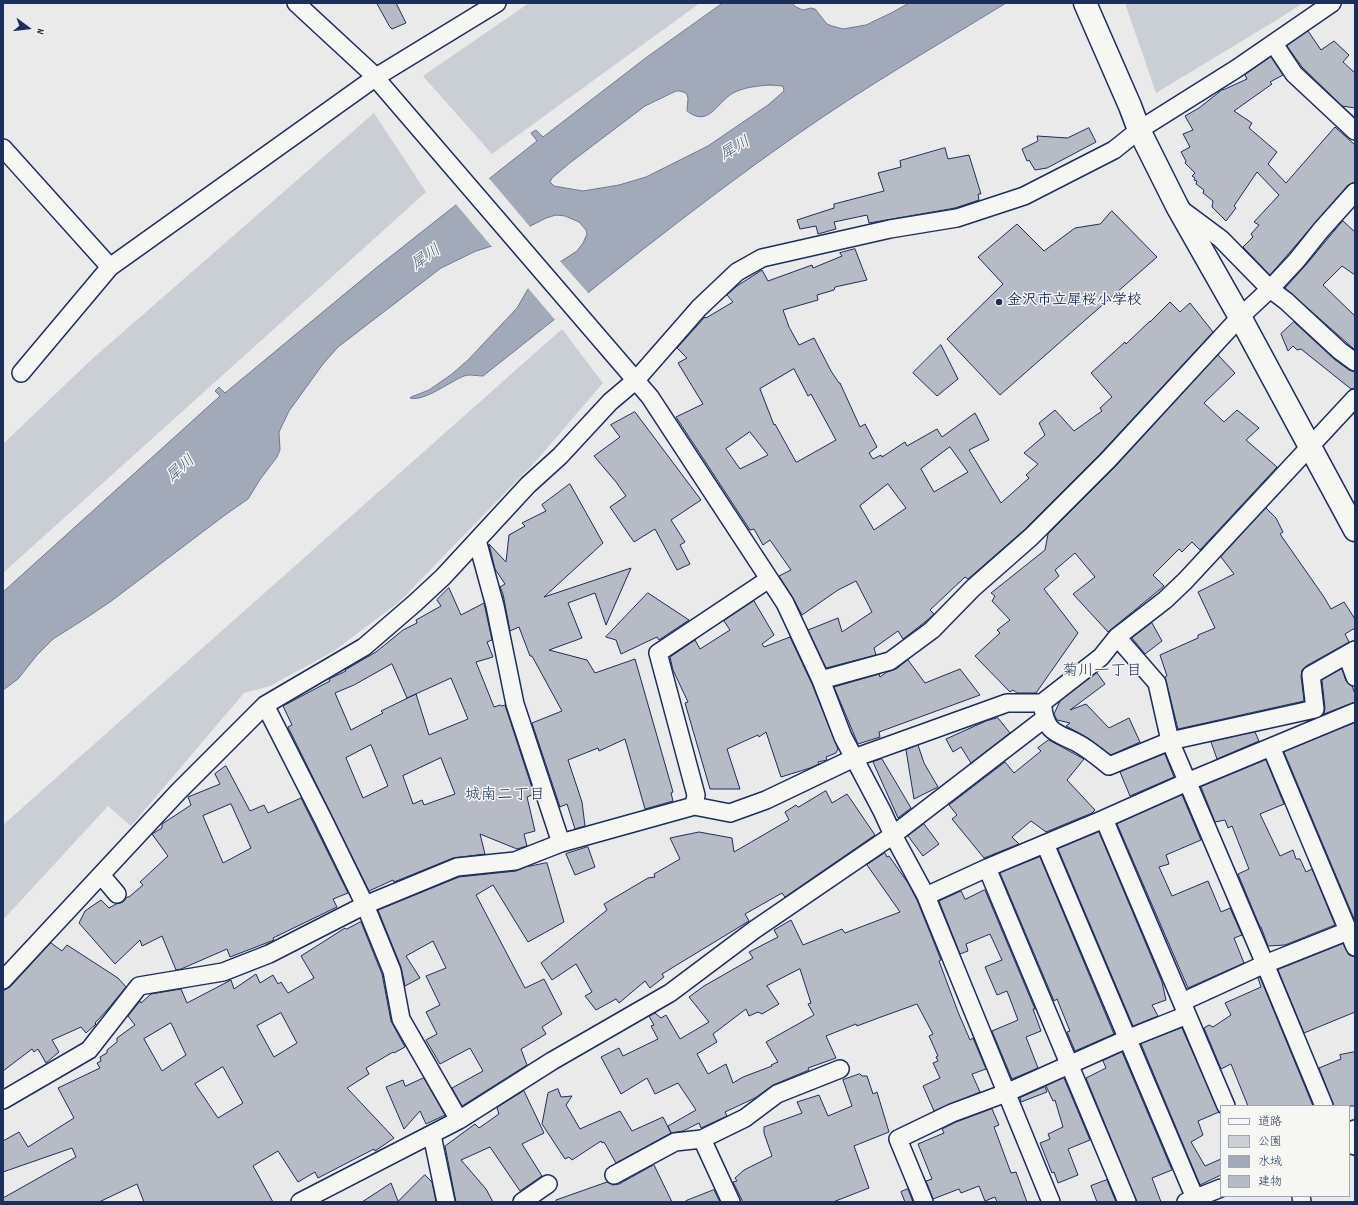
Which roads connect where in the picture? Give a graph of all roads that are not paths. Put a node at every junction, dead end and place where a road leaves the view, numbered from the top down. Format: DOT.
graph roads {
  1 [pos="296,3"];
  2 [pos="497,3"];
  3 [pos="1085,3"];
  4 [pos="1332,3"];
  5 [pos="1274,44"];
  6 [pos="378,80"];
  7 [pos="1139,130"];
  8 [pos="1355,131"];
  9 [pos="3,148"];
  10 [pos="1355,192"];
  11 [pos="1177,206"];
  12 [pos="110,267"];
  13 [pos="1270,289"];
  14 [pos="1240,317"];
  15 [pos="1355,362"];
  16 [pos="21,373"];
  17 [pos="634,377"];
  18 [pos="1355,398"];
  19 [pos="1309,447"];
  20 [pos="1355,530"];
  21 [pos="477,540"];
  22 [pos="769,579"];
  23 [pos="1118,637"];
  24 [pos="1351,652"];
  25 [pos="1355,677"];
  26 [pos="821,680"];
  27 [pos="265,705"];
  28 [pos="1043,711"];
  29 [pos="1355,712"];
  30 [pos="1170,741"];
  31 [pos="1271,747"];
  32 [pos="854,758"];
  33 [pos="1187,782"];
  34 [pos="694,806"];
  35 [pos="1104,819"];
  36 [pos="892,835"];
  37 [pos="561,843"];
  38 [pos="1045,844"];
  39 [pos="987,868"];
  40 [pos="101,875"];
  41 [pos="117,894"];
  42 [pos="926,896"];
  43 [pos="365,905"];
  44 [pos="1348,931"];
  45 [pos="1355,947"];
  46 [pos="1265,964"];
  47 [pos="3,980"];
  48 [pos="1184,1008"];
  49 [pos="1127,1039"];
  50 [pos="1069,1066"];
  51 [pos="840,1070"];
  52 [pos="1006,1093"];
  53 [pos="3,1100"];
  54 [pos="1226,1105"];
  55 [pos="1324,1105"];
  56 [pos="459,1120"];
  57 [pos="432,1135"];
  58 [pos="702,1139"];
  59 [pos="614,1175"];
  60 [pos="548,1184"];
  61 [pos="1220,1188"];
  62 [pos="1197,1199"];
  63 [pos="300,1202"];
  64 [pos="446,1202"];
  65 [pos="522,1202"];
  66 [pos="731,1202"];
  67 [pos="924,1202"];
  68 [pos="1051,1202"];
  69 [pos="1128,1202"];
  1 -- 6 [label="street"];
  2 -- 6 [label="street"];
  3 -- 7 [label="street"];
  4 -- 5 [label="street"];
  5 -- 7 [label="street"];
  5 -- 8 [label="street"];
  6 -- 12 [label="street"];
  6 -- 17 [label="street"];
  7 -- 11 [label="street"];
  7 -- 17 [label="street"];
  9 -- 12 [label="street"];
  10 -- 13 [label="street"];
  11 -- 13 [label="street"];
  11 -- 14 [label="street"];
  12 -- 16 [label="street"];
  13 -- 14 [label="street"];
  13 -- 15 [label="street"];
  14 -- 19 [label="street"];
  14 -- 26 [label="street"];
  17 -- 21 [label="street"];
  17 -- 22 [label="street"];
  18 -- 19 [label="street"];
  19 -- 20 [label="street"];
  19 -- 23 [label="street"];
  21 -- 27 [label="street"];
  21 -- 37 [label="street"];
  22 -- 26 [label="street"];
  22 -- 34 [label="street"];
  23 -- 28 [label="street"];
  23 -- 30 [label="street"];
  24 -- 25 [label="street"];
  24 -- 30 [label="street"];
  26 -- 32 [label="street"];
  27 -- 40 [label="street"];
  27 -- 43 [label="street"];
  28 -- 30 [label="street"];
  28 -- 32 [label="street"];
  28 -- 36 [label="street"];
  29 -- 31 [label="street"];
  30 -- 33 [label="street"];
  31 -- 33 [label="street"];
  31 -- 44 [label="street"];
  32 -- 34 [label="street"];
  32 -- 36 [label="street"];
  33 -- 35 [label="street"];
  33 -- 46 [label="street"];
  34 -- 37 [label="street"];
  35 -- 38 [label="street"];
  35 -- 48 [label="street"];
  36 -- 42 [label="street"];
  36 -- 56 [label="street"];
  37 -- 43 [label="street"];
  38 -- 39 [label="street"];
  38 -- 49 [label="street"];
  39 -- 42 [label="street"];
  39 -- 50 [label="street"];
  40 -- 41 [label="street"];
  40 -- 47 [label="street"];
  42 -- 52 [label="street"];
  43 -- 53 [label="street"];
  43 -- 56 [label="street"];
  44 -- 45 [label="street"];
  44 -- 46 [label="street"];
  46 -- 48 [label="street"];
  46 -- 55 [label="street"];
  48 -- 49 [label="street"];
  48 -- 54 [label="street"];
  49 -- 50 [label="street"];
  49 -- 62 [label="street"];
  50 -- 52 [label="street"];
  50 -- 69 [label="street"];
  51 -- 58 [label="street"];
  52 -- 67 [label="street"];
  52 -- 68 [label="street"];
  56 -- 57 [label="street"];
  57 -- 63 [label="street"];
  57 -- 64 [label="street"];
  58 -- 59 [label="street"];
  58 -- 66 [label="street"];
  60 -- 65 [label="street"];
  61 -- 62 [label="street"];
}
